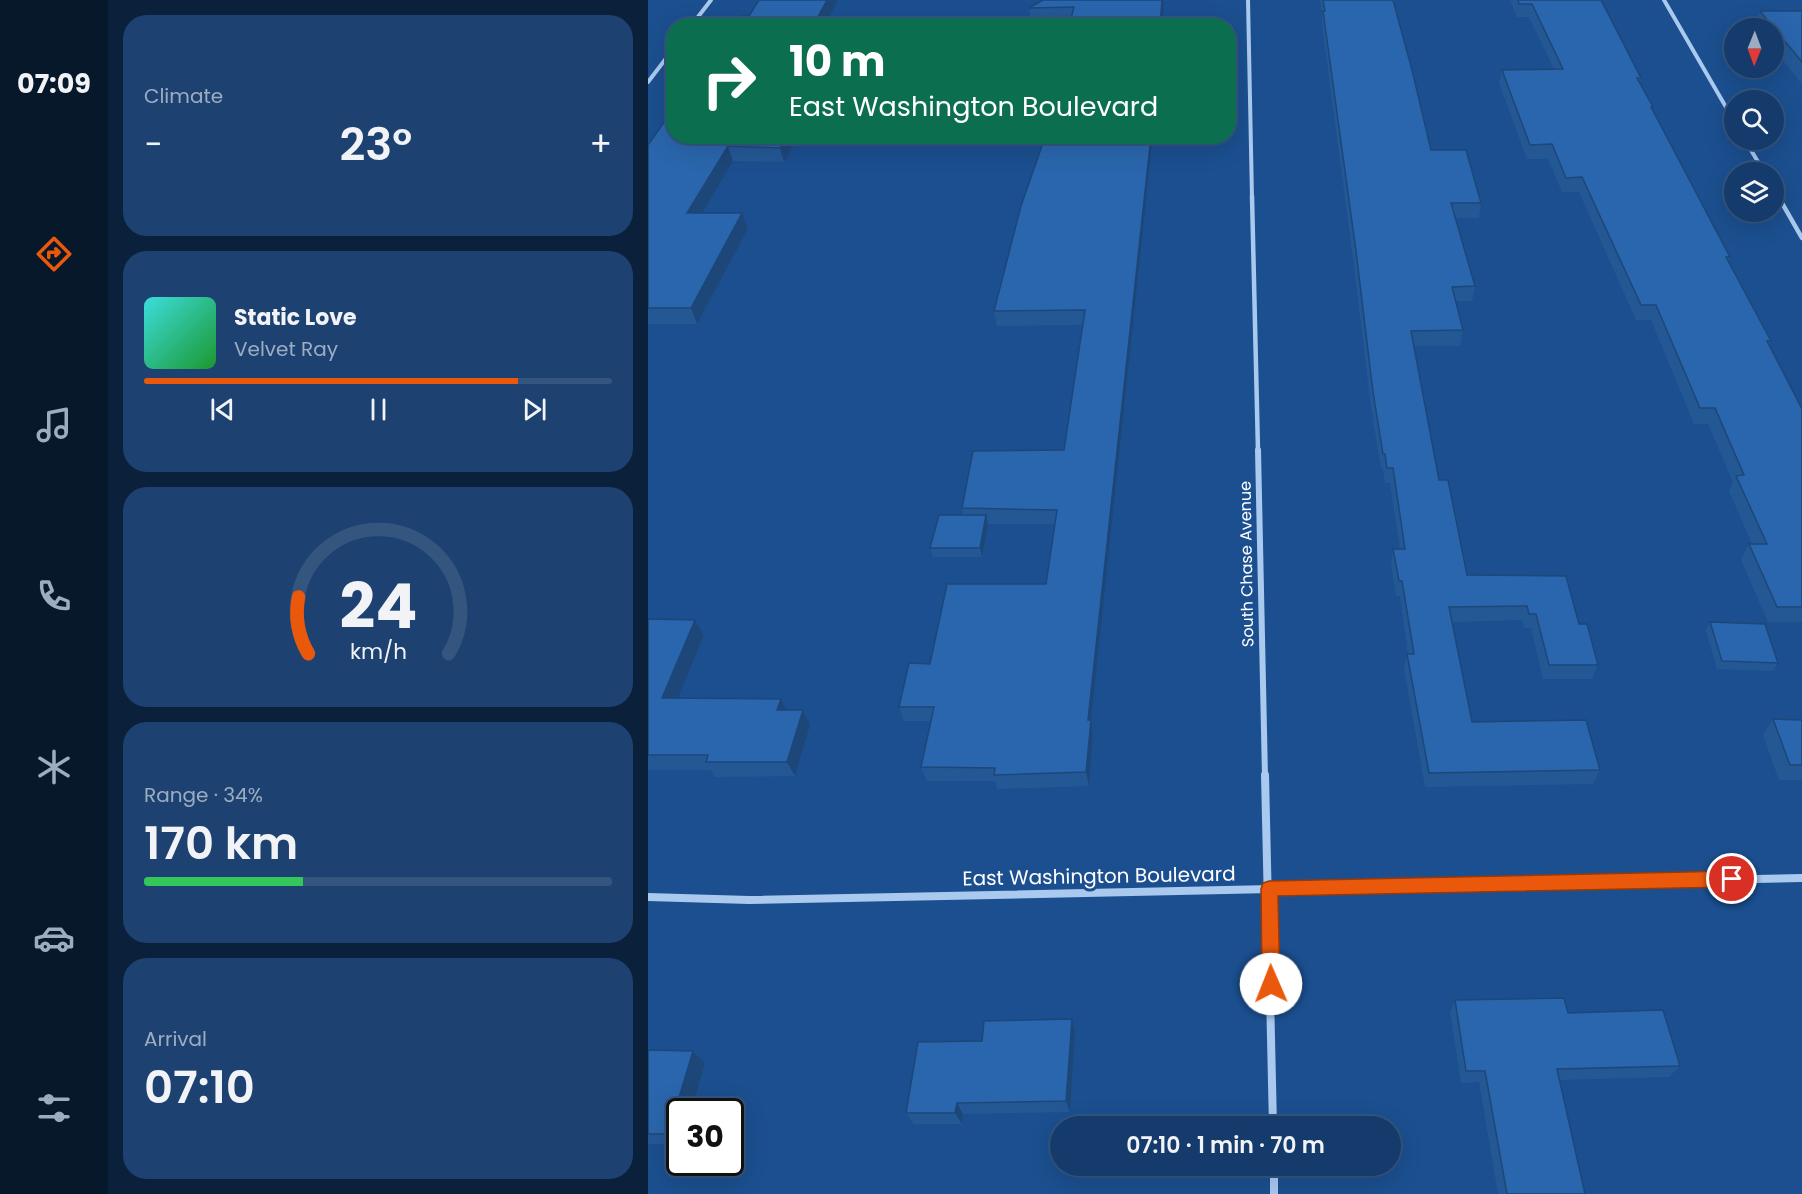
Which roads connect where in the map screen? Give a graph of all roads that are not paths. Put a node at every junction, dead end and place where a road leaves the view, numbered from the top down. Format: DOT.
graph roads {
  1 [pos="711,0"];
  2 [pos="1248,0"];
  3 [pos="1664,0"];
  4 [pos="697,18"];
  5 [pos="666,58"];
  6 [pos="648,82"];
  7 [pos="1724,104"];
  8 [pos="1784,207"];
  9 [pos="1802,238"];
  10 [pos="1802,878"];
  11 [pos="1269,889"];
  12 [pos="648,897"];
  13 [pos="1273,1116"];
  14 [pos="1274,1176"];
  15 [pos="1274,1194"];
  1 -- 4 [label="street"];
  2 -- 11 [label="street, South Chase Avenue"];
  3 -- 7 [label="street"];
  5 -- 6 [label="street"];
  8 -- 9 [label="street"];
  10 -- 11 [label="street, East Washington Boulevard"];
  11 -- 12 [label="street, East Washington Boulevard"];
  11 -- 13 [label="street, South Chase Avenue"];
  14 -- 15 [label="street"];
}
